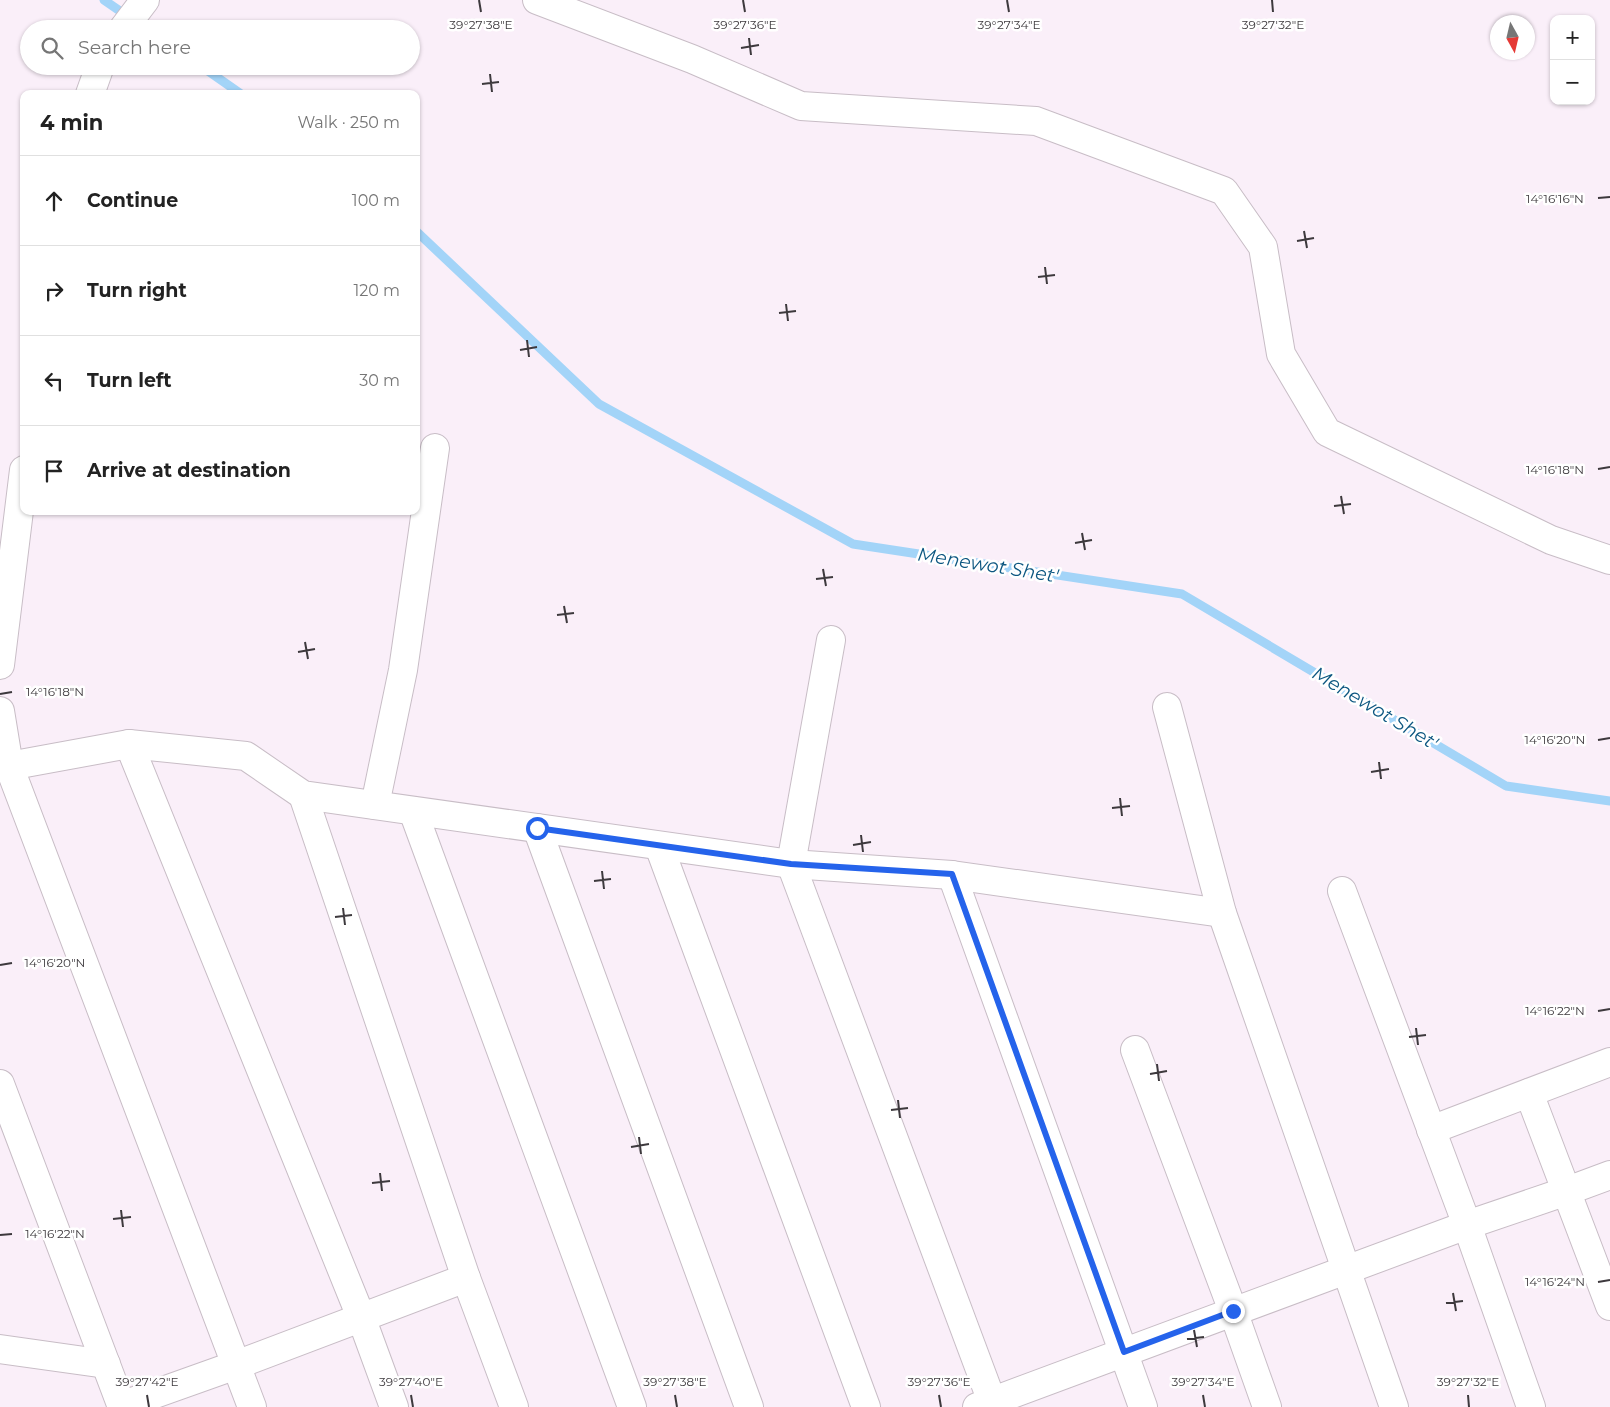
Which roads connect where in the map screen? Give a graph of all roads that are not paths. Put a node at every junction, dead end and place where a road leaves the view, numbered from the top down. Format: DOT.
graph roads {
  1 [pos="144,0"];
  2 [pos="537,0"];
  3 [pos="130,20"];
  4 [pos="97,75"];
  5 [pos="91,90"];
  6 [pos="435,448"];
  7 [pos="20,502"];
  8 [pos="1610,560"];
  9 [pos="831,640"];
  10 [pos="0,665"];
  11 [pos="1167,707"];
  12 [pos="0,711"];
  13 [pos="129,744"];
  14 [pos="9,766"];
  15 [pos="303,795"];
  16 [pos="375,806"];
  17 [pos="413,811"];
  18 [pos="537,828"];
  19 [pos="659,846"];
  20 [pos="791,864"];
  21 [pos="952,874"];
  22 [pos="1342,891"];
  23 [pos="1222,913"];
  24 [pos="1135,1050"];
  25 [pos="1605,1060"];
  26 [pos="0,1084"];
  27 [pos="1529,1093"];
  28 [pos="1431,1130"];
  29 [pos="1610,1175"];
  30 [pos="1567,1191"];
  31 [pos="1467,1225"];
  32 [pos="1346,1270"];
  33 [pos="466,1278"];
  34 [pos="1610,1306"];
  35 [pos="1233,1311"];
  36 [pos="361,1317"];
  37 [pos="0,1348"];
  38 [pos="1124,1352"];
  39 [pos="106,1364"];
  40 [pos="236,1365"];
  41 [pos="988,1405"];
  42 [pos="121,1406"];
  43 [pos="252,1407"];
  44 [pos="394,1407"];
  45 [pos="514,1407"];
  46 [pos="632,1407"];
  47 [pos="749,1407"];
  48 [pos="866,1407"];
  49 [pos="1143,1407"];
  50 [pos="1267,1407"];
  51 [pos="1394,1407"];
  52 [pos="1531,1407"];
  1 -- 3 [label="street"];
  2 -- 8 [label="street"];
  4 -- 5 [label="street"];
  6 -- 16 [label="street"];
  7 -- 10 [label="street"];
  9 -- 20 [label="street"];
  11 -- 23 [label="street"];
  12 -- 14 [label="street"];
  13 -- 14 [label="street"];
  13 -- 15 [label="street"];
  13 -- 36 [label="street"];
  14 -- 40 [label="street"];
  15 -- 16 [label="street"];
  15 -- 33 [label="street"];
  16 -- 17 [label="street"];
  17 -- 18 [label="street"];
  17 -- 46 [label="street"];
  18 -- 19 [label="street"];
  18 -- 47 [label="street"];
  19 -- 20 [label="street"];
  19 -- 48 [label="street"];
  20 -- 21 [label="street"];
  20 -- 41 [label="street"];
  21 -- 23 [label="street"];
  21 -- 38 [label="street"];
  22 -- 28 [label="street"];
  23 -- 32 [label="street"];
  24 -- 35 [label="street"];
  25 -- 27 [label="street"];
  26 -- 39 [label="street"];
  27 -- 28 [label="street"];
  27 -- 30 [label="street"];
  28 -- 31 [label="street"];
  29 -- 30 [label="street"];
  30 -- 31 [label="street"];
  30 -- 34 [label="street"];
  31 -- 32 [label="street"];
  31 -- 52 [label="street"];
  32 -- 35 [label="street"];
  32 -- 51 [label="street"];
  33 -- 36 [label="street"];
  33 -- 45 [label="street"];
  35 -- 38 [label="street"];
  35 -- 50 [label="street"];
  36 -- 40 [label="street"];
  36 -- 44 [label="street"];
  37 -- 39 [label="street"];
  38 -- 41 [label="street"];
  38 -- 49 [label="street"];
  39 -- 42 [label="street"];
  40 -- 42 [label="street"];
  40 -- 43 [label="street"];
}
